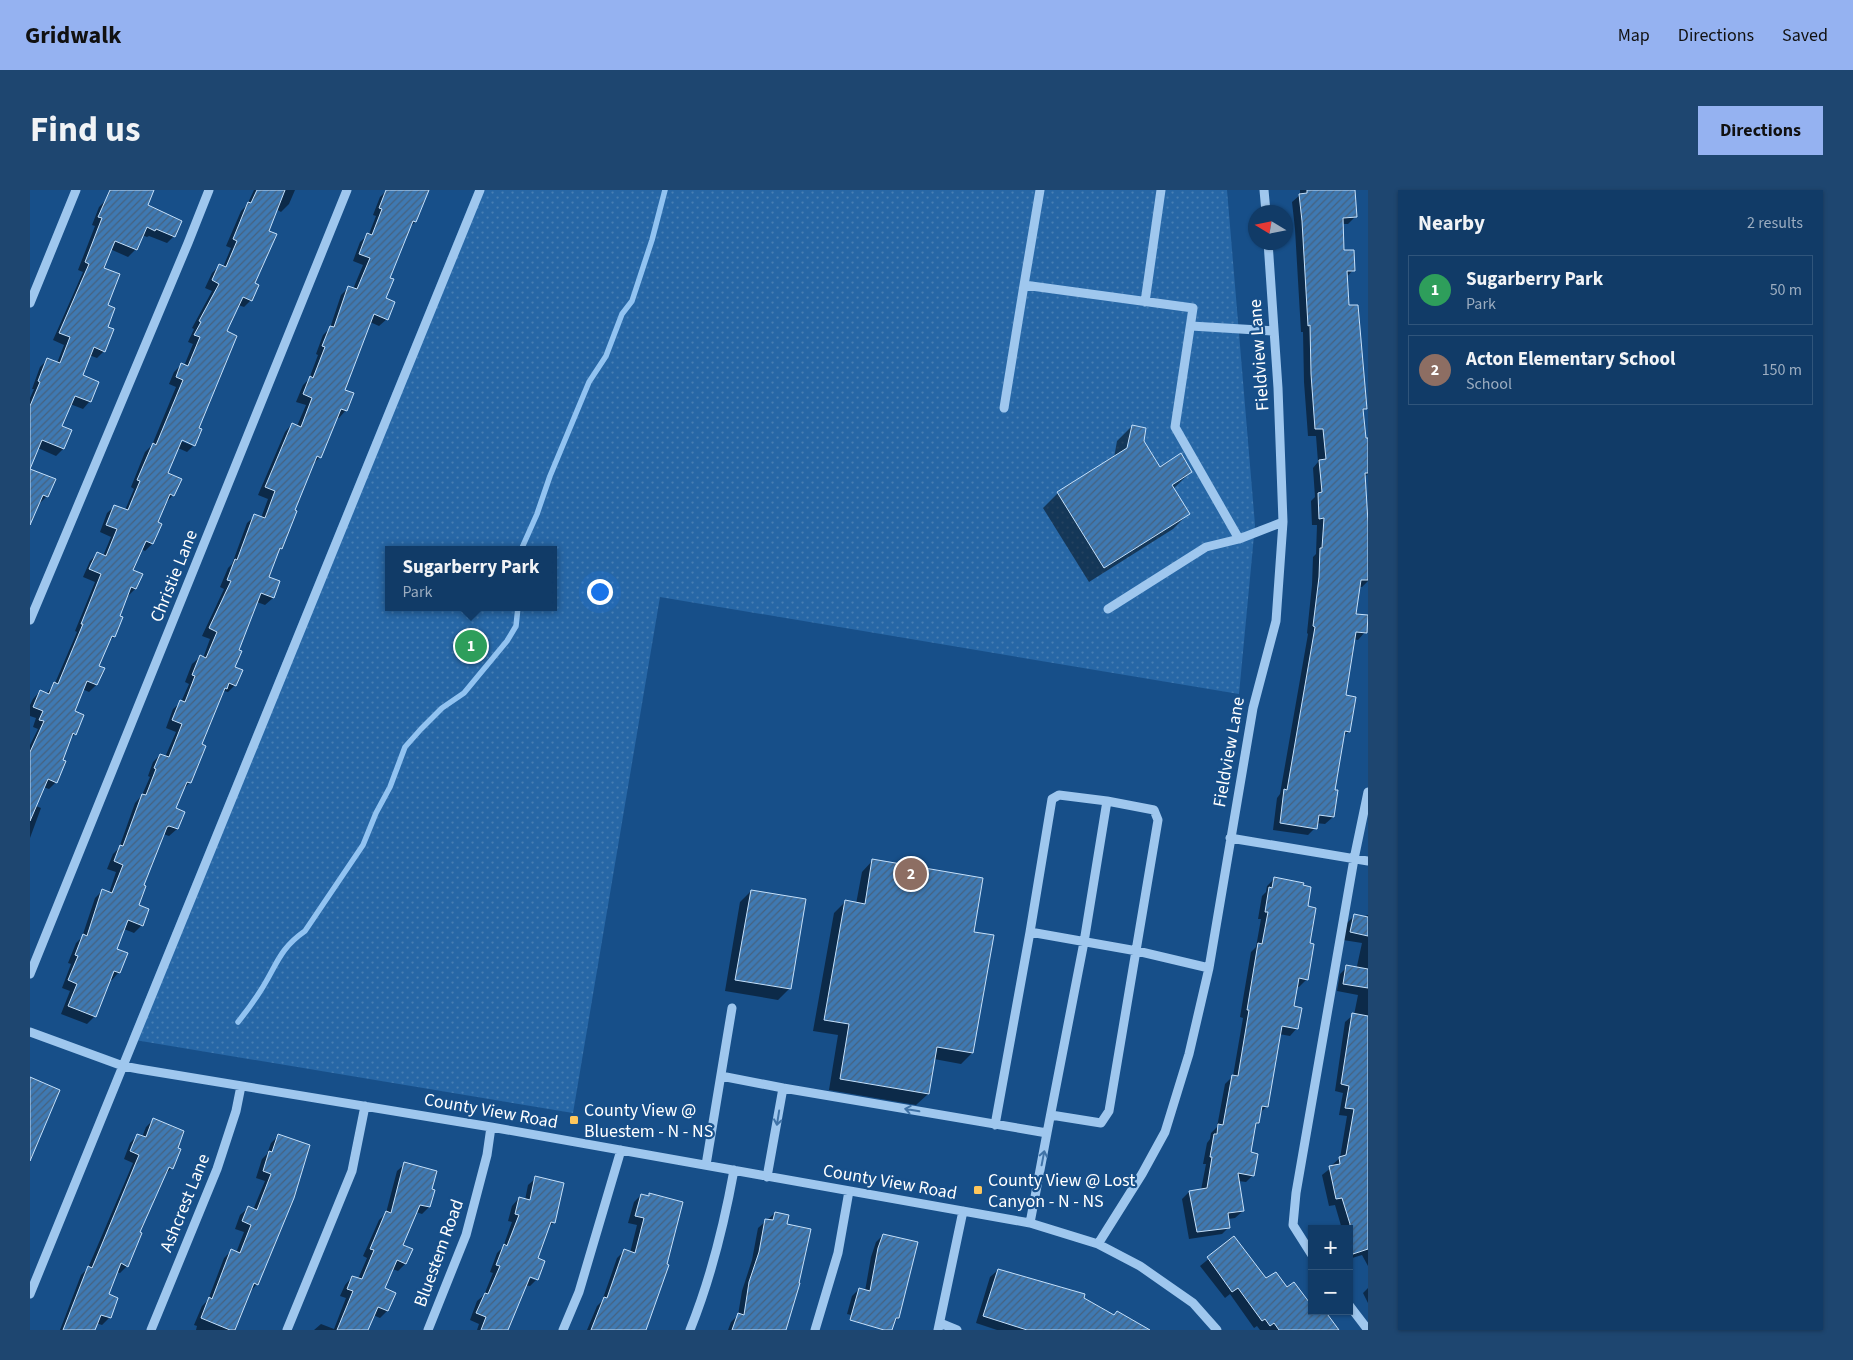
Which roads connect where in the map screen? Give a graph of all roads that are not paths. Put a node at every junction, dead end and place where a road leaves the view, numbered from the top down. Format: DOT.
graph roads {
  1 [pos="76,190"];
  2 [pos="209,190"];
  3 [pos="347,190"];
  4 [pos="480,190"];
  5 [pos="1040,190"];
  6 [pos="1161,190"];
  7 [pos="1264,190"];
  8 [pos="1265,205"];
  9 [pos="1269,250"];
  10 [pos="1024,285"];
  11 [pos="30,302"];
  12 [pos="1145,302"];
  13 [pos="1191,326"];
  14 [pos="1274,332"];
  15 [pos="1004,408"];
  16 [pos="1283,522"];
  17 [pos="1239,539"];
  18 [pos="1108,609"];
  19 [pos="30,620"];
  20 [pos="1368,792"];
  21 [pos="1107,802"];
  22 [pos="1230,838"];
  23 [pos="1354,859"];
  24 [pos="1368,861"];
  25 [pos="1030,932"];
  26 [pos="1084,942"];
  27 [pos="1137,951"];
  28 [pos="1209,968"];
  29 [pos="30,974"];
  30 [pos="732,1008"];
  31 [pos="30,1032"];
  32 [pos="123,1066"];
  33 [pos="721,1076"];
  34 [pos="241,1086"];
  35 [pos="783,1088"];
  36 [pos="365,1106"];
  37 [pos="1051,1115"];
  38 [pos="995,1124"];
  39 [pos="491,1127"];
  40 [pos="1048,1133"];
  41 [pos="621,1150"];
  42 [pos="706,1165"];
  43 [pos="734,1170"];
  44 [pos="767,1176"];
  45 [pos="849,1191"];
  46 [pos="963,1211"];
  47 [pos="1030,1223"];
  48 [pos="1098,1244"];
  49 [pos="1308,1249"];
  50 [pos="30,1294"];
  51 [pos="1353,1310"];
  52 [pos="939,1327"];
  53 [pos="151,1330"];
  54 [pos="287,1330"];
  55 [pos="428,1330"];
  56 [pos="563,1330"];
  57 [pos="690,1330"];
  58 [pos="815,1330"];
  59 [pos="957,1330"];
  60 [pos="1217,1330"];
  61 [pos="1368,1330"];
  1 -- 11 [label="street"];
  2 -- 19 [label="street"];
  3 -- 29 [label="street, Christie Lane"];
  4 -- 32 [label="street"];
  5 -- 10 [label="street"];
  6 -- 12 [label="street"];
  7 -- 8 [label="street"];
  9 -- 14 [label="street, Fieldview Lane"];
  10 -- 12 [label="street"];
  10 -- 15 [label="street"];
  12 -- 13 [label="street"];
  13 -- 14 [label="street"];
  13 -- 17 [label="street"];
  14 -- 16 [label="street, Fieldview Lane"];
  16 -- 17 [label="street"];
  16 -- 22 [label="street, Fieldview Lane"];
  17 -- 18 [label="street"];
  20 -- 23 [label="street"];
  21 -- 25 [label="street"];
  21 -- 26 [label="street"];
  21 -- 27 [label="street"];
  22 -- 23 [label="street"];
  22 -- 28 [label="street, Fieldview Lane"];
  23 -- 24 [label="street"];
  23 -- 49 [label="street"];
  25 -- 26 [label="street"];
  25 -- 38 [label="street"];
  26 -- 27 [label="street"];
  26 -- 37 [label="street"];
  27 -- 28 [label="street"];
  27 -- 37 [label="street"];
  28 -- 48 [label="street, Fieldview Lane"];
  30 -- 33 [label="street"];
  31 -- 32 [label="street, County View Road"];
  32 -- 34 [label="street, County View Road"];
  32 -- 50 [label="street"];
  33 -- 35 [label="street"];
  33 -- 42 [label="street"];
  34 -- 36 [label="street, County View Road"];
  34 -- 53 [label="street, Ashcrest Lane"];
  38 -- 35 [label="street, one-way"];
  35 -- 44 [label="street, one-way"];
  36 -- 39 [label="street, County View Road"];
  36 -- 54 [label="street"];
  37 -- 40 [label="street"];
  38 -- 40 [label="street"];
  39 -- 41 [label="street, County View Road"];
  39 -- 55 [label="street, Bluestem Road"];
  47 -- 40 [label="street, one-way"];
  41 -- 42 [label="street, County View Road"];
  41 -- 56 [label="street"];
  42 -- 43 [label="street, County View Road"];
  43 -- 44 [label="street, County View Road"];
  43 -- 57 [label="street"];
  44 -- 45 [label="street, County View Road"];
  45 -- 46 [label="street, County View Road"];
  45 -- 58 [label="street"];
  46 -- 47 [label="street, County View Road"];
  46 -- 52 [label="street"];
  47 -- 48 [label="street, County View Road"];
  48 -- 60 [label="street, County View Road"];
  51 -- 61 [label="street"];
  52 -- 59 [label="street"];
}
